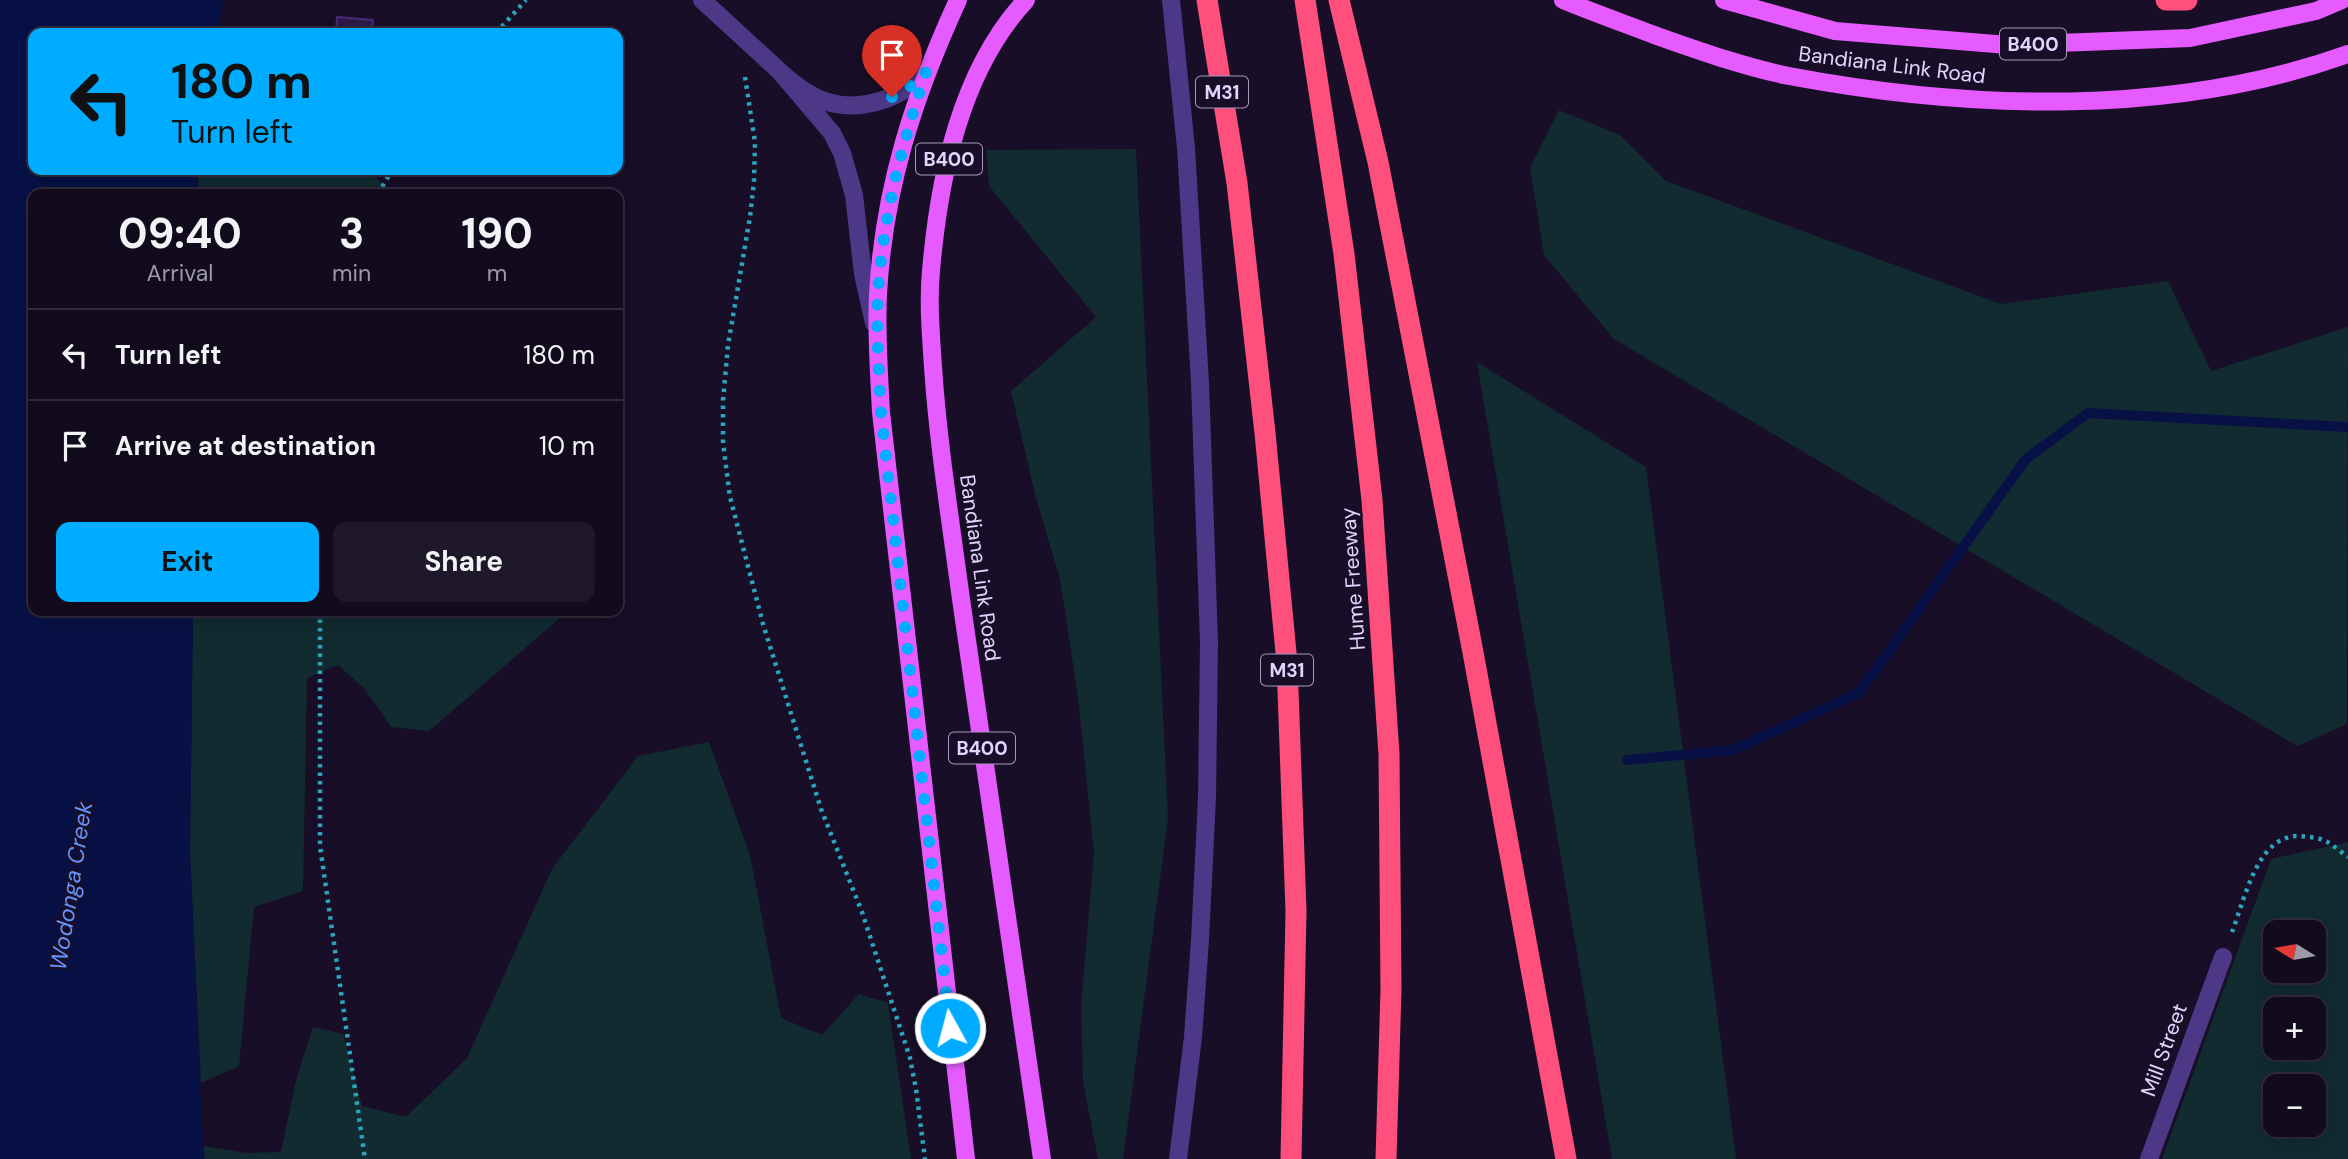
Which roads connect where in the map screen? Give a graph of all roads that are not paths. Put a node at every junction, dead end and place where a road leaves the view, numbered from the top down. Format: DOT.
graph roads {
  1 [pos="702,0"];
  2 [pos="958,0"];
  3 [pos="1026,0"];
  4 [pos="1171,0"];
  5 [pos="1207,0"];
  6 [pos="1304,0"];
  7 [pos="1339,0"];
  8 [pos="1563,0"];
  9 [pos="1724,0"];
  10 [pos="2166,0"];
  11 [pos="2187,0"];
  12 [pos="2342,0"];
  13 [pos="2348,54"];
  14 [pos="781,72"];
  15 [pos="926,72"];
  16 [pos="877,333"];
  17 [pos="2223,957"];
  18 [pos="966,1159"];
  19 [pos="1042,1159"];
  20 [pos="1178,1159"];
  21 [pos="1290,1159"];
  22 [pos="1386,1159"];
  23 [pos="1566,1159"];
  24 [pos="2149,1159"];
  1 -- 14 [label="street"];
  2 -- 15 [label="main road, B400"];
  3 -- 19 [label="main road, Bandiana Link Road / B400"];
  4 -- 20 [label="street"];
  5 -- 21 [label="highway, M31"];
  6 -- 22 [label="highway, Hume Freeway"];
  7 -- 23 [label="highway"];
  8 -- 13 [label="main road, Bandiana Link Road"];
  9 -- 12 [label="main road, Bandiana Link Road / B400"];
  10 -- 11 [label="highway"];
  14 -- 15 [label="street"];
  14 -- 16 [label="street"];
  15 -- 16 [label="main road, B400"];
  16 -- 18 [label="main road, B400"];
  17 -- 24 [label="street, Mill Street"];
}
